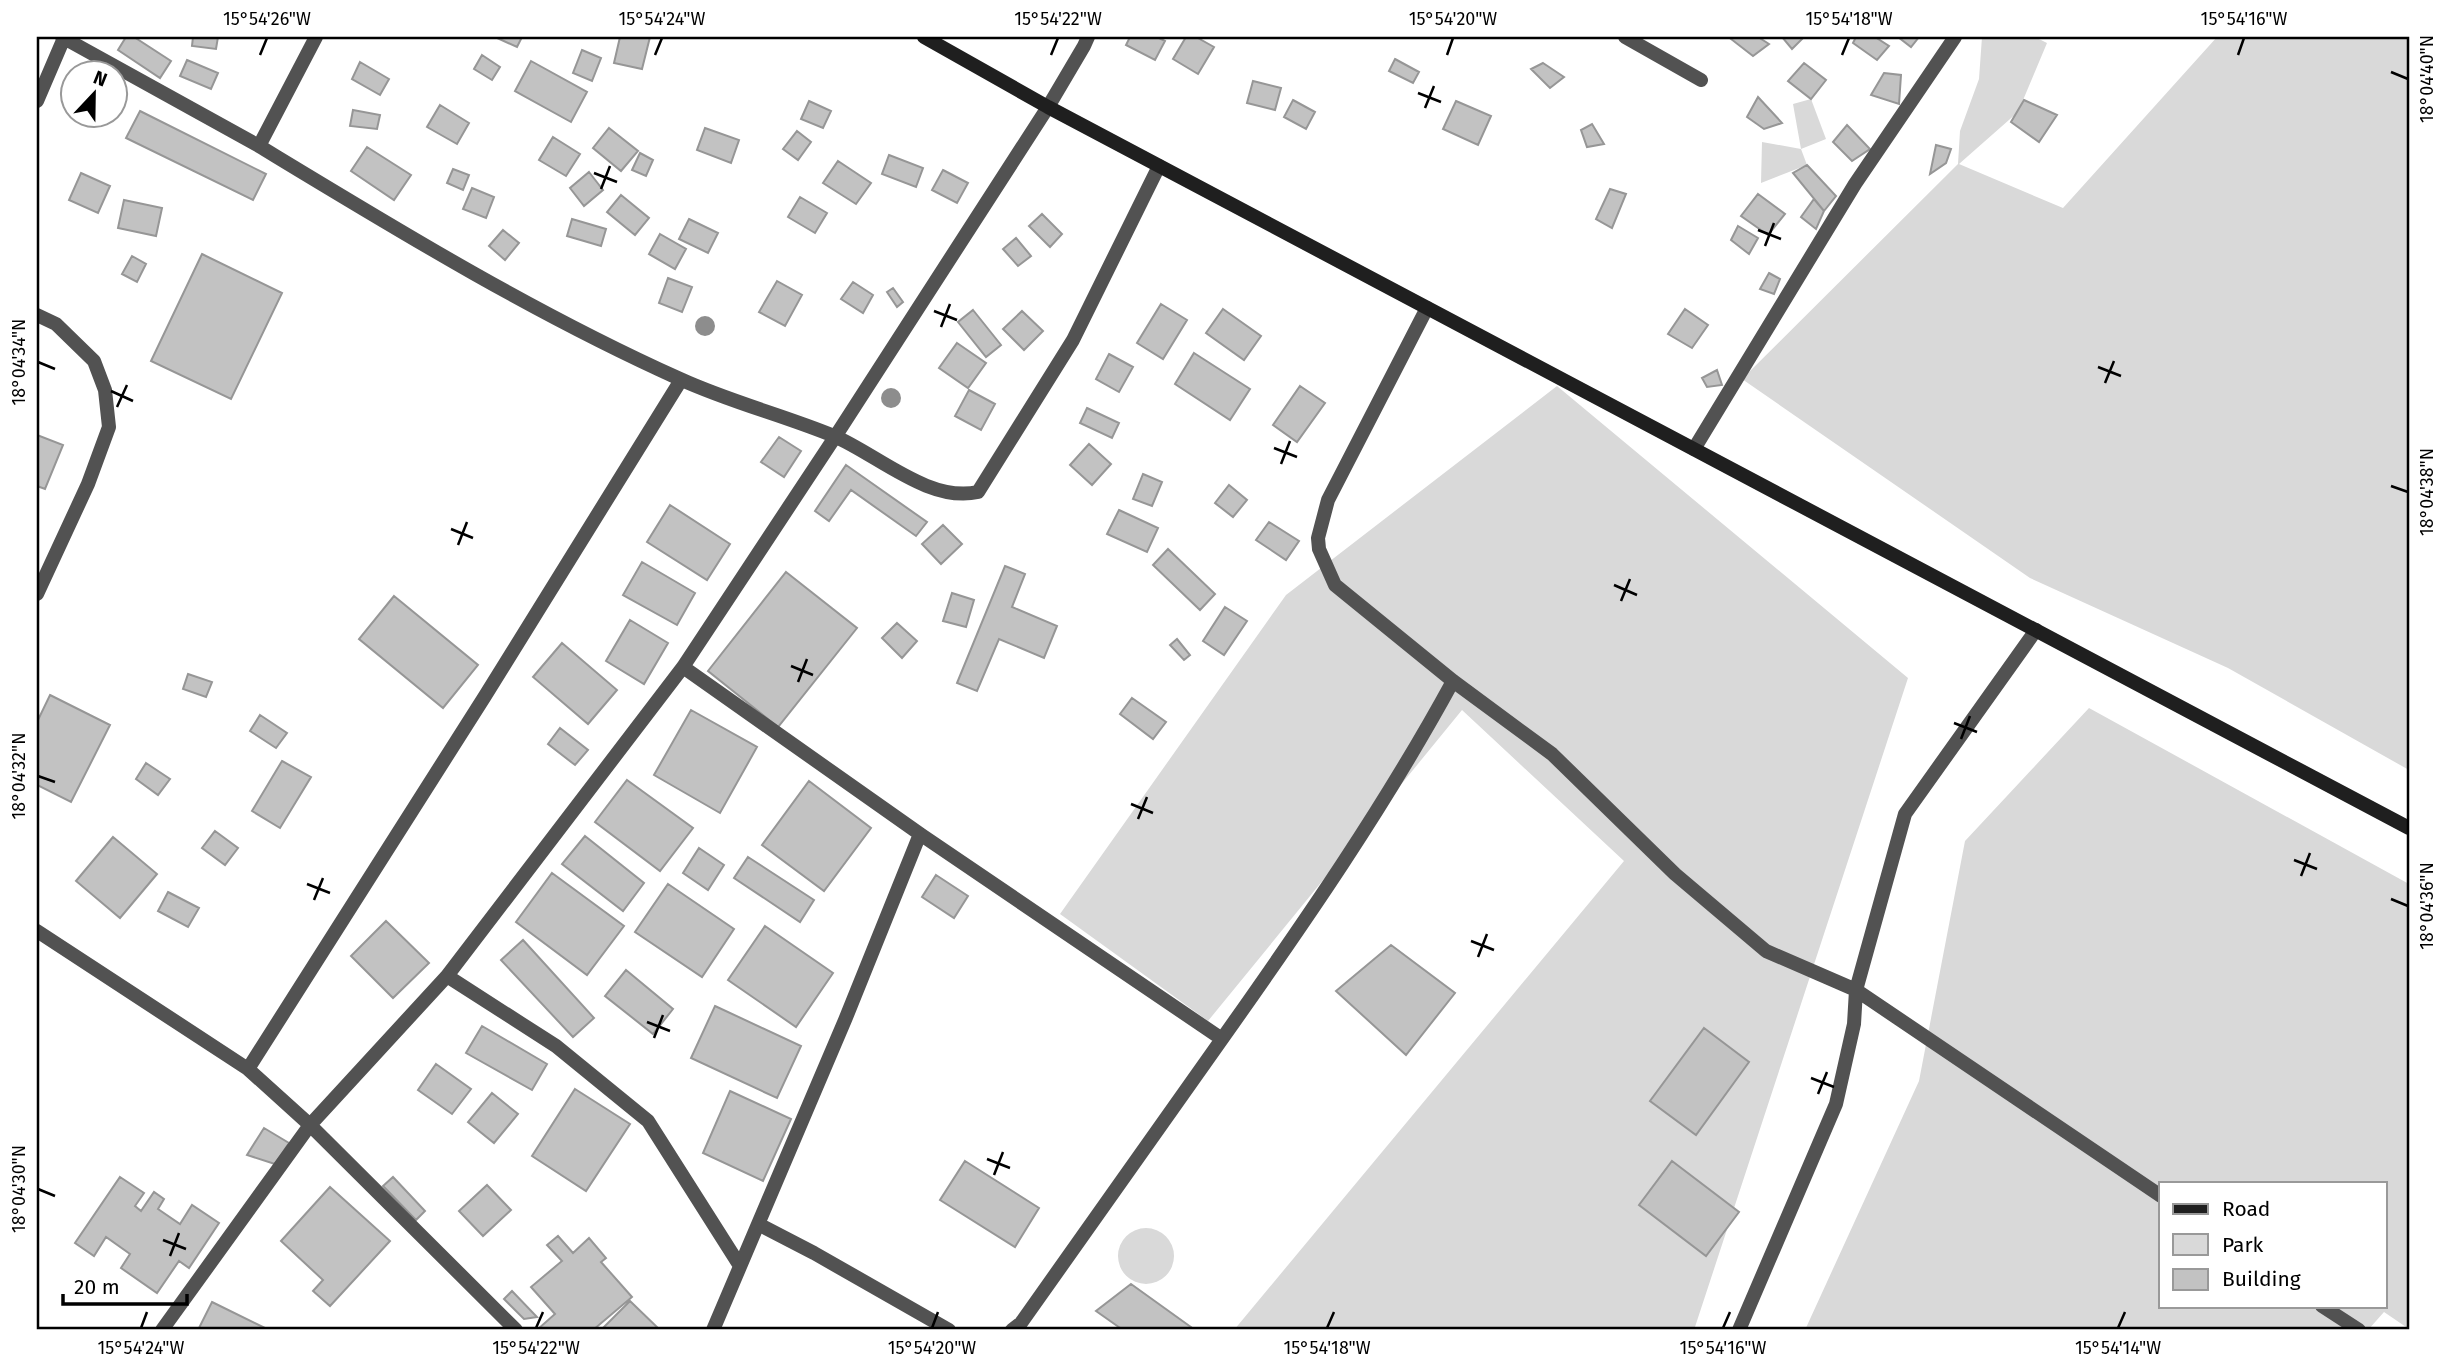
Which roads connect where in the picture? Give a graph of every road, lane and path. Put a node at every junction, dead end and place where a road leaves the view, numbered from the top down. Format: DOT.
graph roads {
  1 [pos="63,37"];
  2 [pos="316,37"];
  3 [pos="923,37"];
  4 [pos="1088,37"];
  5 [pos="1625,37"];
  6 [pos="1955,37"];
  7 [pos="1701,80"];
  8 [pos="37,101"];
  9 [pos="1048,107"];
  10 [pos="259,146"];
  11 [pos="1159,166"];
  12 [pos="1427,307"];
  13 [pos="37,315"];
  14 [pos="681,380"];
  15 [pos="835,437"];
  16 [pos="1694,449"];
  17 [pos="37,594"];
  18 [pos="2036,630"];
  19 [pos="683,667"];
  20 [pos="1453,681"];
  21 [pos="2409,828"];
  22 [pos="920,834"];
  23 [pos="37,931"];
  24 [pos="447,976"];
  25 [pos="1856,990"];
  26 [pos="1222,1039"];
  27 [pos="248,1069"];
  28 [pos="310,1125"];
  29 [pos="2159,1195"];
  30 [pos="760,1225"];
  31 [pos="740,1266"];
  32 [pos="2325,1308"];
  33 [pos="162,1330"];
  34 [pos="516,1330"];
  35 [pos="713,1330"];
  36 [pos="949,1330"];
  37 [pos="1012,1330"];
  38 [pos="1739,1330"];
  39 [pos="2358,1330"];
  1 -- 8 [label="street"];
  1 -- 10 [label="street"];
  2 -- 10 [label="street"];
  3 -- 9 [label="street"];
  4 -- 9 [label="street"];
  5 -- 7 [label="street"];
  6 -- 16 [label="street"];
  9 -- 11 [label="street"];
  9 -- 15 [label="street"];
  10 -- 14 [label="street"];
  11 -- 12 [label="street"];
  11 -- 15 [label="street"];
  12 -- 16 [label="street"];
  12 -- 20 [label="street"];
  13 -- 17 [label="street"];
  14 -- 15 [label="street"];
  14 -- 27 [label="street"];
  15 -- 19 [label="street"];
  16 -- 18 [label="street"];
  18 -- 21 [label="street"];
  18 -- 25 [label="street"];
  19 -- 22 [label="street"];
  19 -- 24 [label="street"];
  20 -- 25 [label="street"];
  20 -- 26 [label="street"];
  22 -- 26 [label="street"];
  22 -- 30 [label="street"];
  23 -- 27 [label="street"];
  24 -- 28 [label="street"];
  24 -- 31 [label="street"];
  25 -- 29 [label="street"];
  25 -- 38 [label="street"];
  26 -- 37 [label="street"];
  27 -- 28 [label="street"];
  28 -- 33 [label="street"];
  28 -- 34 [label="street"];
  30 -- 31 [label="street"];
  30 -- 36 [label="street"];
  31 -- 35 [label="street"];
  32 -- 39 [label="street"];
}
